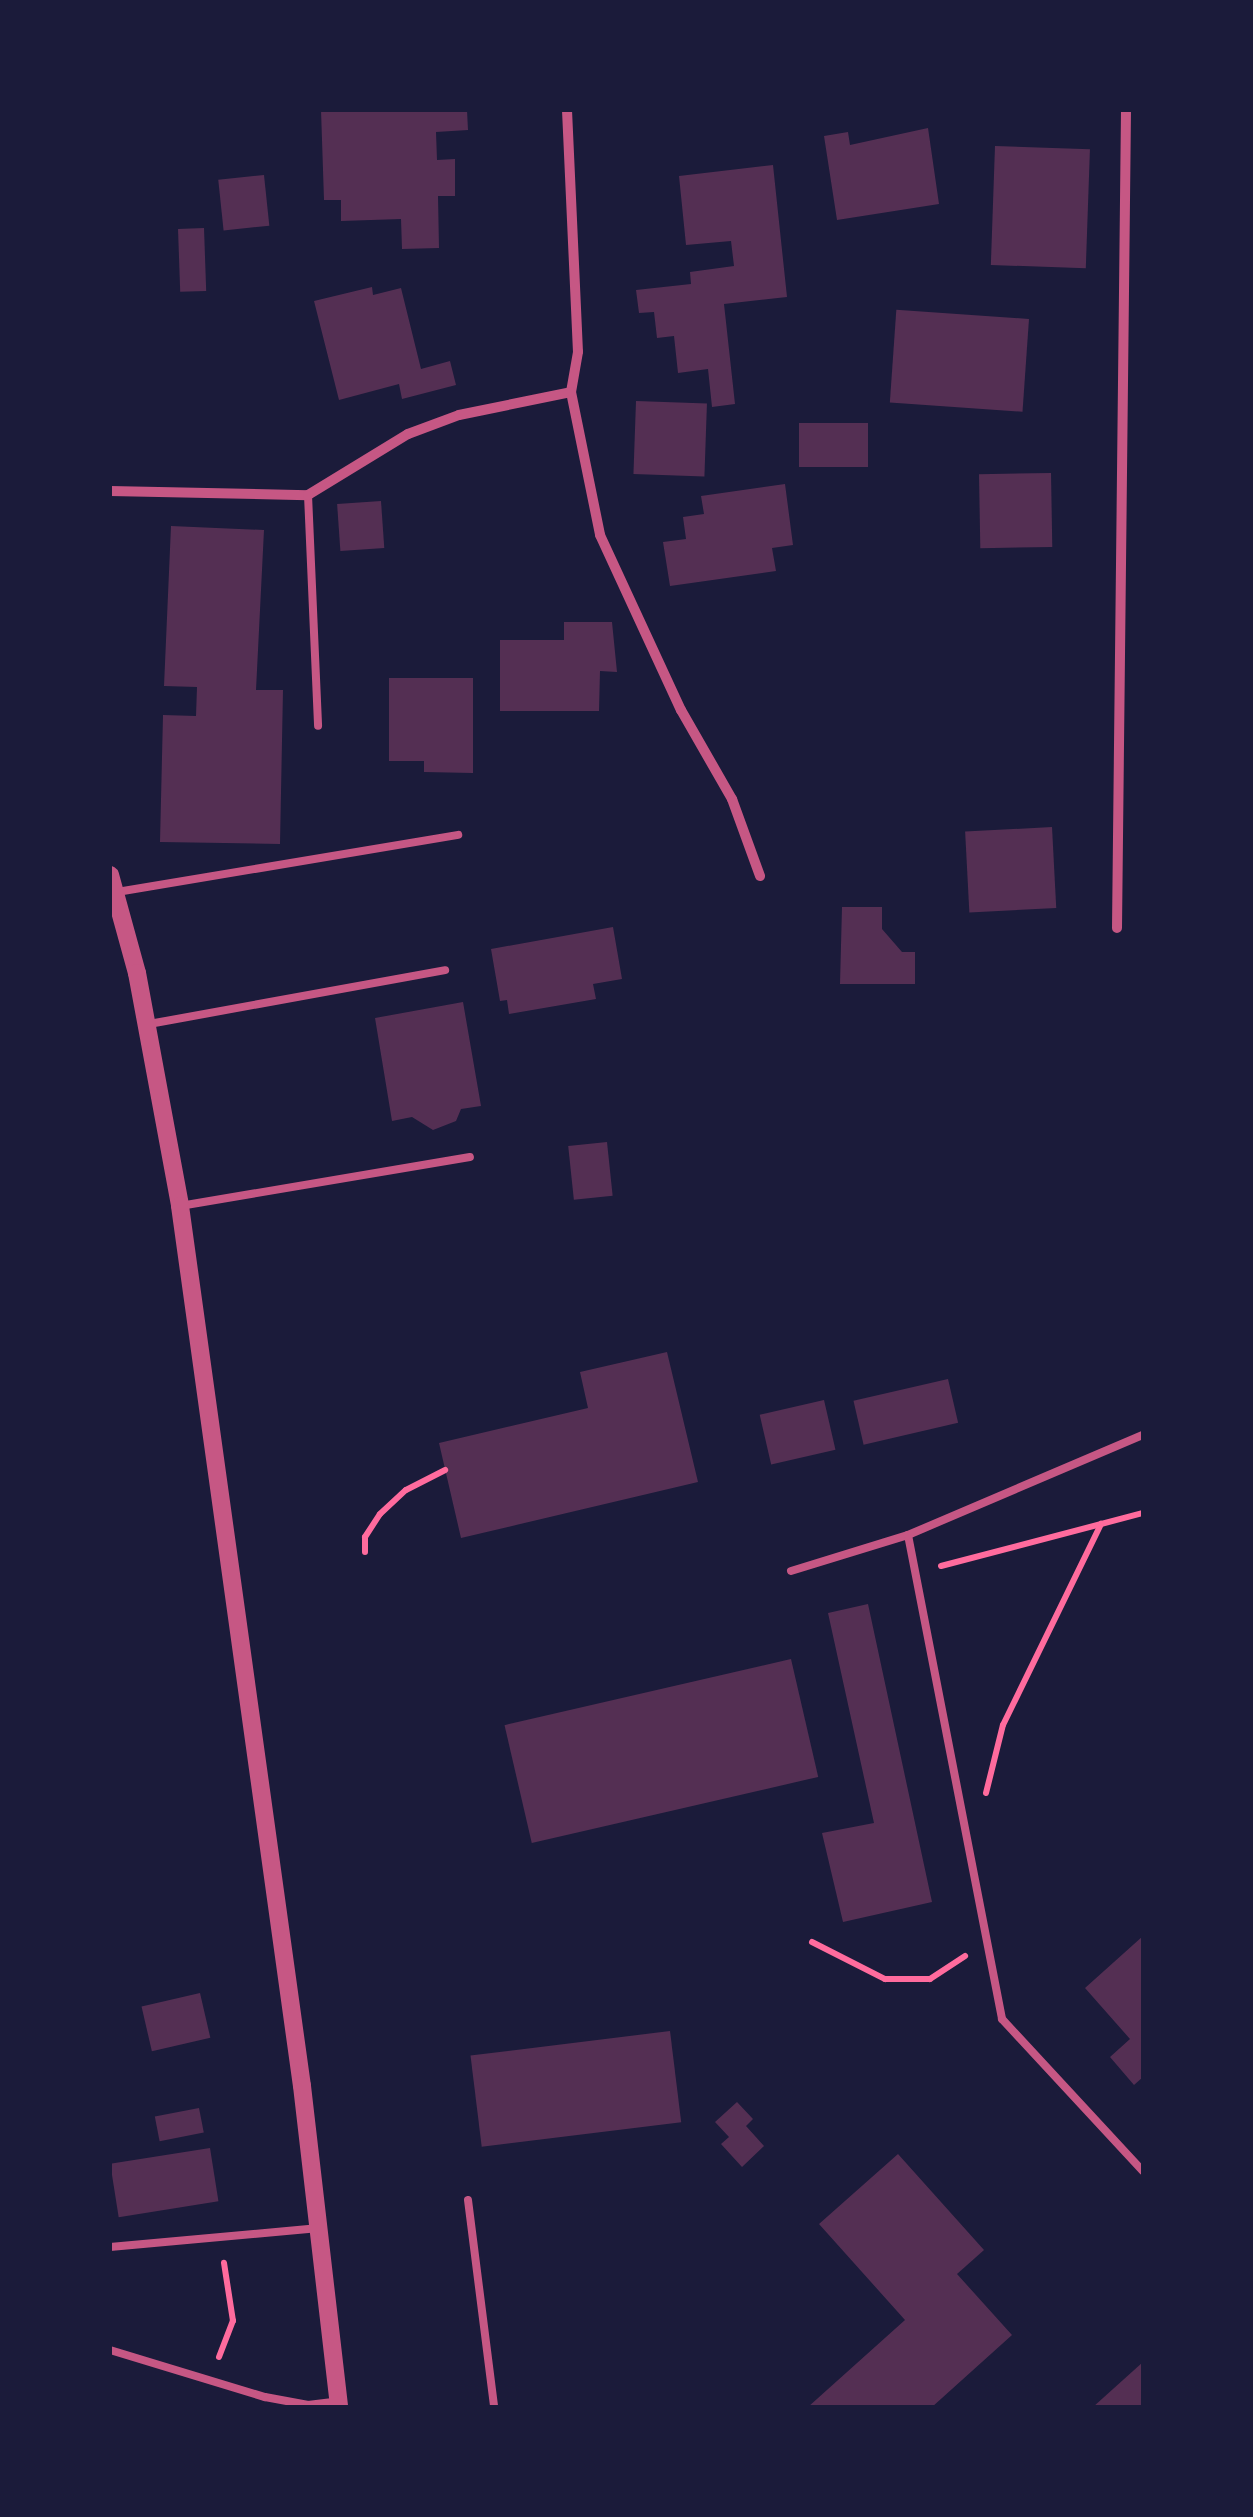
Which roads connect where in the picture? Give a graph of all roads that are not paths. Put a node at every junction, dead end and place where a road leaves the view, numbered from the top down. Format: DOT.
graph roads {
  1 [pos="567,110"];
  2 [pos="1126,110"];
  3 [pos="572,392"];
  4 [pos="110,492"];
  5 [pos="308,495"];
  6 [pos="318,726"];
  7 [pos="458,836"];
  8 [pos="760,876"];
  9 [pos="112,887"];
  10 [pos="1116,928"];
  11 [pos="445,970"];
  12 [pos="147,1024"];
  13 [pos="470,1157"];
  14 [pos="180,1206"];
  15 [pos="1143,1435"];
  16 [pos="908,1536"];
  17 [pos="791,1571"];
  18 [pos="1143,2171"];
  19 [pos="468,2200"];
  20 [pos="319,2228"];
  21 [pos="110,2247"];
  22 [pos="110,2350"];
  23 [pos="339,2404"];
  24 [pos="494,2407"];
  1 -- 3 [label="street"];
  2 -- 10 [label="street"];
  3 -- 5 [label="street"];
  3 -- 8 [label="street"];
  4 -- 5 [label="street"];
  5 -- 6 [label="lane"];
  7 -- 9 [label="lane"];
  9 -- 12 [label="street"];
  11 -- 12 [label="lane"];
  12 -- 14 [label="street"];
  13 -- 14 [label="lane"];
  14 -- 20 [label="street"];
  15 -- 16 [label="lane"];
  16 -- 17 [label="lane"];
  16 -- 18 [label="lane"];
  19 -- 24 [label="lane"];
  20 -- 21 [label="lane"];
  20 -- 23 [label="street"];
  22 -- 23 [label="lane"];
}
